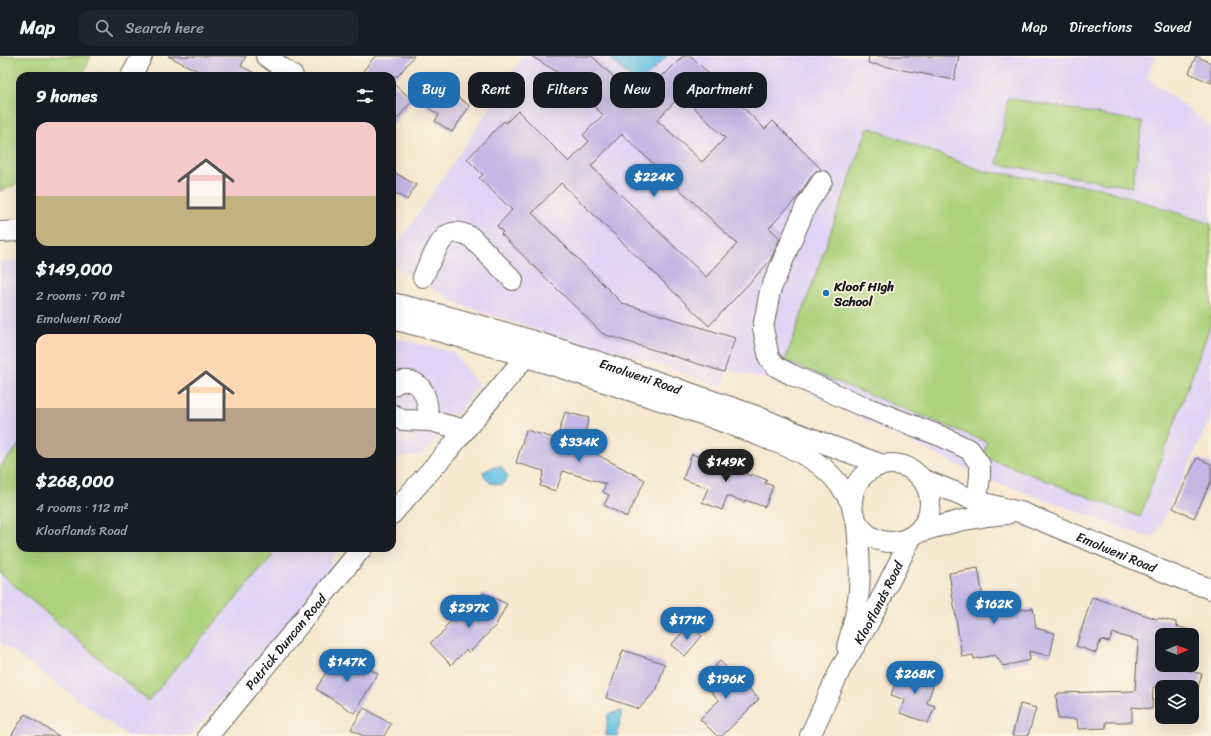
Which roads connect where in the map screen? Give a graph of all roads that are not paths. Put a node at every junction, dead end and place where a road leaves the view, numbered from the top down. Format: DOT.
graph roads {
  1 [pos="142,56"];
  2 [pos="266,56"];
  3 [pos="133,72"];
  4 [pos="288,72"];
  5 [pos="822,181"];
  6 [pos="16,231"];
  7 [pos="0,232"];
  8 [pos="513,280"];
  9 [pos="401,305"];
  10 [pos="396,320"];
  11 [pos="500,348"];
  12 [pos="526,356"];
  13 [pos="396,382"];
  14 [pos="489,401"];
  15 [pos="396,416"];
  16 [pos="429,421"];
  17 [pos="465,430"];
  18 [pos="883,465"];
  19 [pos="922,479"];
  20 [pos="977,501"];
  21 [pos="852,505"];
  22 [pos="396,509"];
  23 [pos="1022,513"];
  24 [pos="857,525"];
  25 [pos="914,534"];
  26 [pos="359,552"];
  27 [pos="1211,589"];
  28 [pos="841,668"];
  29 [pos="208,736"];
  30 [pos="810,736"];
  1 -- 3 [label="street"];
  2 -- 4 [label="street"];
  5 -- 20 [label="street"];
  6 -- 7 [label="street"];
  8 -- 9 [label="street"];
  9 -- 18 [label="street, Emolweni Road"];
  10 -- 11 [label="street, Emolweni Road"];
  11 -- 12 [label="street, Emolweni Road"];
  11 -- 14 [label="street"];
  12 -- 14 [label="street"];
  12 -- 21 [label="street, Emolweni Road"];
  13 -- 16 [label="street"];
  14 -- 17 [label="street"];
  15 -- 16 [label="street"];
  16 -- 17 [label="street"];
  17 -- 22 [label="street"];
  18 -- 19 [label="street"];
  18 -- 21 [label="street"];
  19 -- 20 [label="street, Emolweni Road"];
  19 -- 25 [label="street"];
  20 -- 23 [label="street, Emolweni Road"];
  21 -- 24 [label="street"];
  23 -- 25 [label="street, Emolweni Road"];
  23 -- 27 [label="street, Emolweni Road"];
  24 -- 25 [label="street"];
  24 -- 28 [label="street, Klooflands Road"];
  25 -- 28 [label="street, Klooflands Road"];
  26 -- 29 [label="street, Patrick Duncan Road"];
  28 -- 30 [label="street, Klooflands Road"];
}
